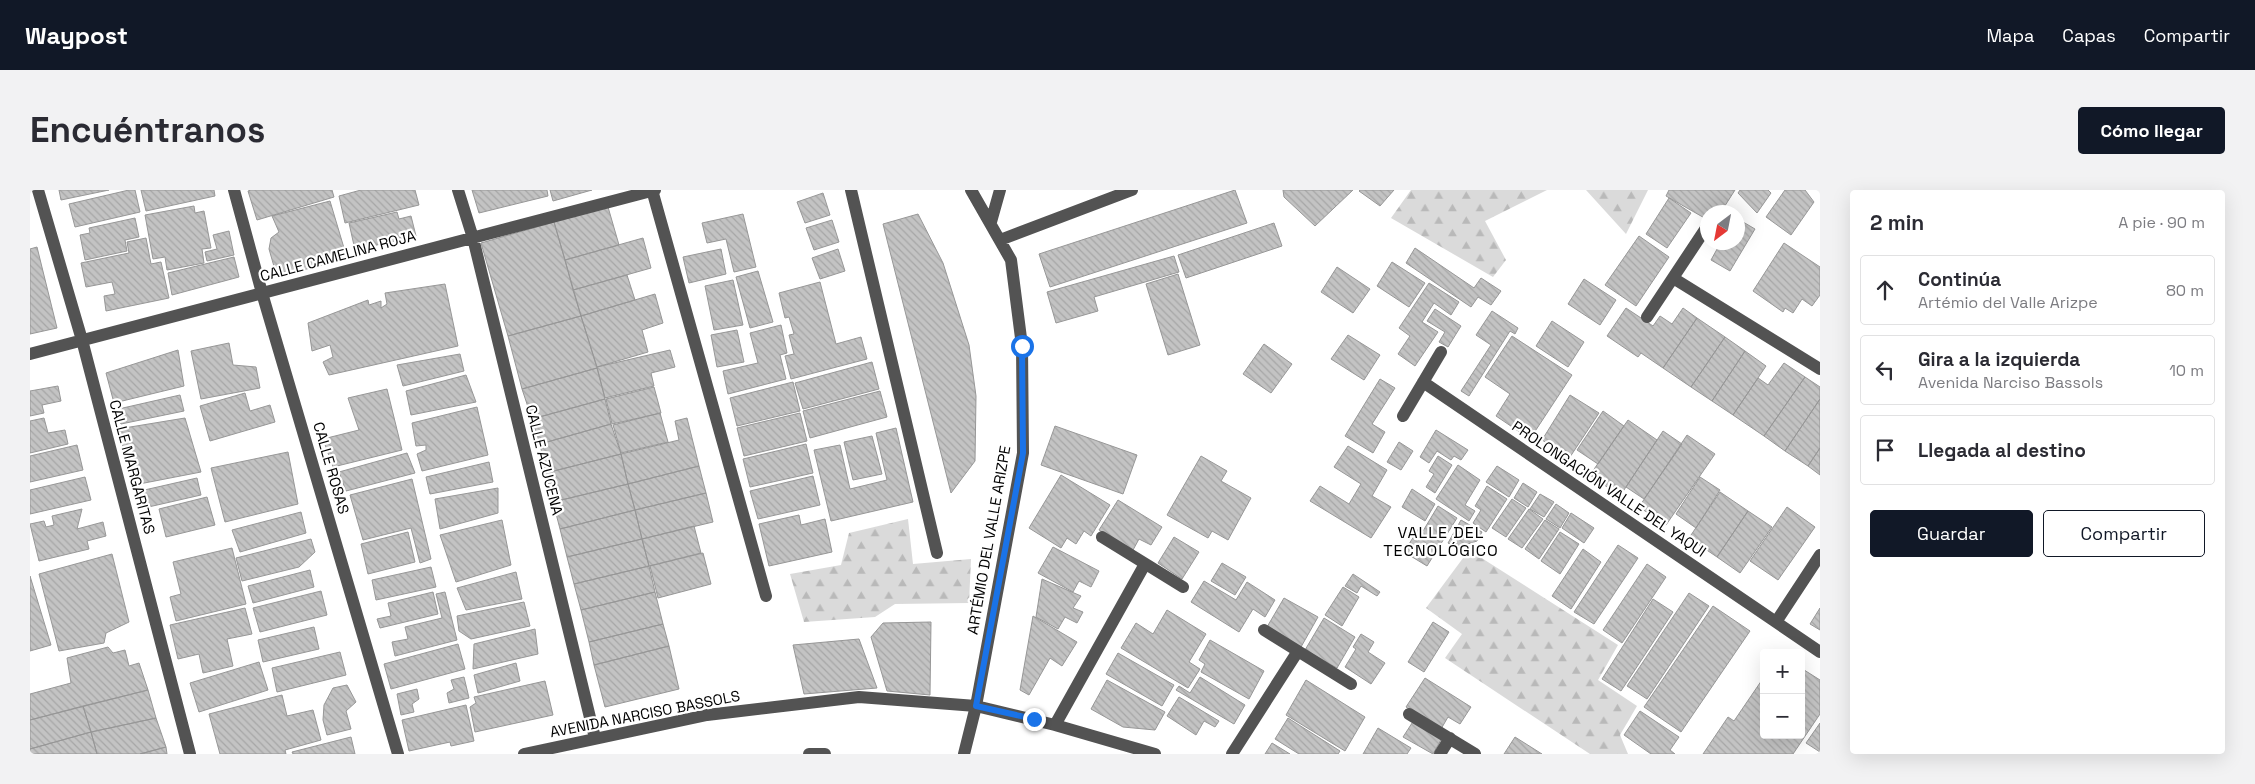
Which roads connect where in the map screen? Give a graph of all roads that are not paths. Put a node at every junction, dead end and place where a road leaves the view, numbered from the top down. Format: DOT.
graph roads {
  1 [pos="38,190"];
  2 [pos="234,190"];
  3 [pos="458,190"];
  4 [pos="653,190"];
  5 [pos="851,190"];
  6 [pos="971,190"];
  7 [pos="1000,190"];
  8 [pos="1132,190"];
  9 [pos="991,222"];
  10 [pos="1700,237"];
  11 [pos="473,238"];
  12 [pos="1000,240"];
  13 [pos="1673,278"];
  14 [pos="262,293"];
  15 [pos="1647,317"];
  16 [pos="82,340"];
  17 [pos="1442,352"];
  18 [pos="30,354"];
  19 [pos="1820,369"];
  20 [pos="1423,382"];
  21 [pos="1403,416"];
  22 [pos="1102,537"];
  23 [pos="937,552"];
  24 [pos="1820,555"];
  25 [pos="1145,564"];
  26 [pos="1183,588"];
  27 [pos="766,596"];
  28 [pos="1776,622"];
  29 [pos="1264,630"];
  30 [pos="1298,651"];
  31 [pos="1820,652"];
  32 [pos="1351,684"];
  33 [pos="976,706"];
  34 [pos="1409,714"];
  35 [pos="1055,725"];
  36 [pos="595,738"];
  37 [pos="1450,738"];
  38 [pos="190,754"];
  39 [pos="398,754"];
  40 [pos="524,754"];
  41 [pos="809,754"];
  42 [pos="825,754"];
  43 [pos="964,754"];
  44 [pos="1155,754"];
  45 [pos="1232,754"];
  46 [pos="1440,754"];
  47 [pos="1475,754"];
  1 -- 16 [label="street, CALLE MARGARITAS"];
  2 -- 14 [label="street, CALLE ROSAS"];
  3 -- 11 [label="street, CALLE AZUCENA"];
  4 -- 11 [label="street, CALLE CAMELINA ROJA"];
  4 -- 27 [label="street"];
  5 -- 23 [label="street"];
  6 -- 9 [label="street, ARTÉMIO DEL VALLE ARIZPE"];
  7 -- 9 [label="street"];
  8 -- 12 [label="street"];
  9 -- 12 [label="street, ARTÉMIO DEL VALLE ARIZPE"];
  10 -- 13 [label="street"];
  11 -- 14 [label="street, CALLE CAMELINA ROJA"];
  11 -- 36 [label="street, CALLE AZUCENA"];
  12 -- 33 [label="street, ARTÉMIO DEL VALLE ARIZPE"];
  13 -- 15 [label="street"];
  13 -- 19 [label="street"];
  14 -- 16 [label="street, CALLE CAMELINA ROJA"];
  14 -- 39 [label="street, CALLE ROSAS"];
  16 -- 18 [label="street, CALLE CAMELINA ROJA"];
  16 -- 38 [label="street, CALLE MARGARITAS"];
  17 -- 20 [label="street"];
  20 -- 21 [label="street"];
  20 -- 28 [label="street, PROLONGACIÓN VALLE DEL YAQUI"];
  22 -- 25 [label="street"];
  24 -- 28 [label="street"];
  25 -- 26 [label="street"];
  25 -- 35 [label="street"];
  28 -- 31 [label="street, PROLONGACIÓN VALLE DEL YAQUI"];
  29 -- 30 [label="street"];
  30 -- 32 [label="street"];
  30 -- 45 [label="street"];
  33 -- 35 [label="street, AVENIDA NARCISO BASSOLS"];
  33 -- 36 [label="street, AVENIDA NARCISO BASSOLS"];
  33 -- 43 [label="street, ARTÉMIO DEL VALLE ARIZPE"];
  34 -- 37 [label="street"];
  35 -- 44 [label="street, AVENIDA NARCISO BASSOLS"];
  36 -- 40 [label="street, AVENIDA NARCISO BASSOLS"];
  37 -- 46 [label="street"];
  37 -- 47 [label="street"];
  41 -- 42 [label="street"];
}
